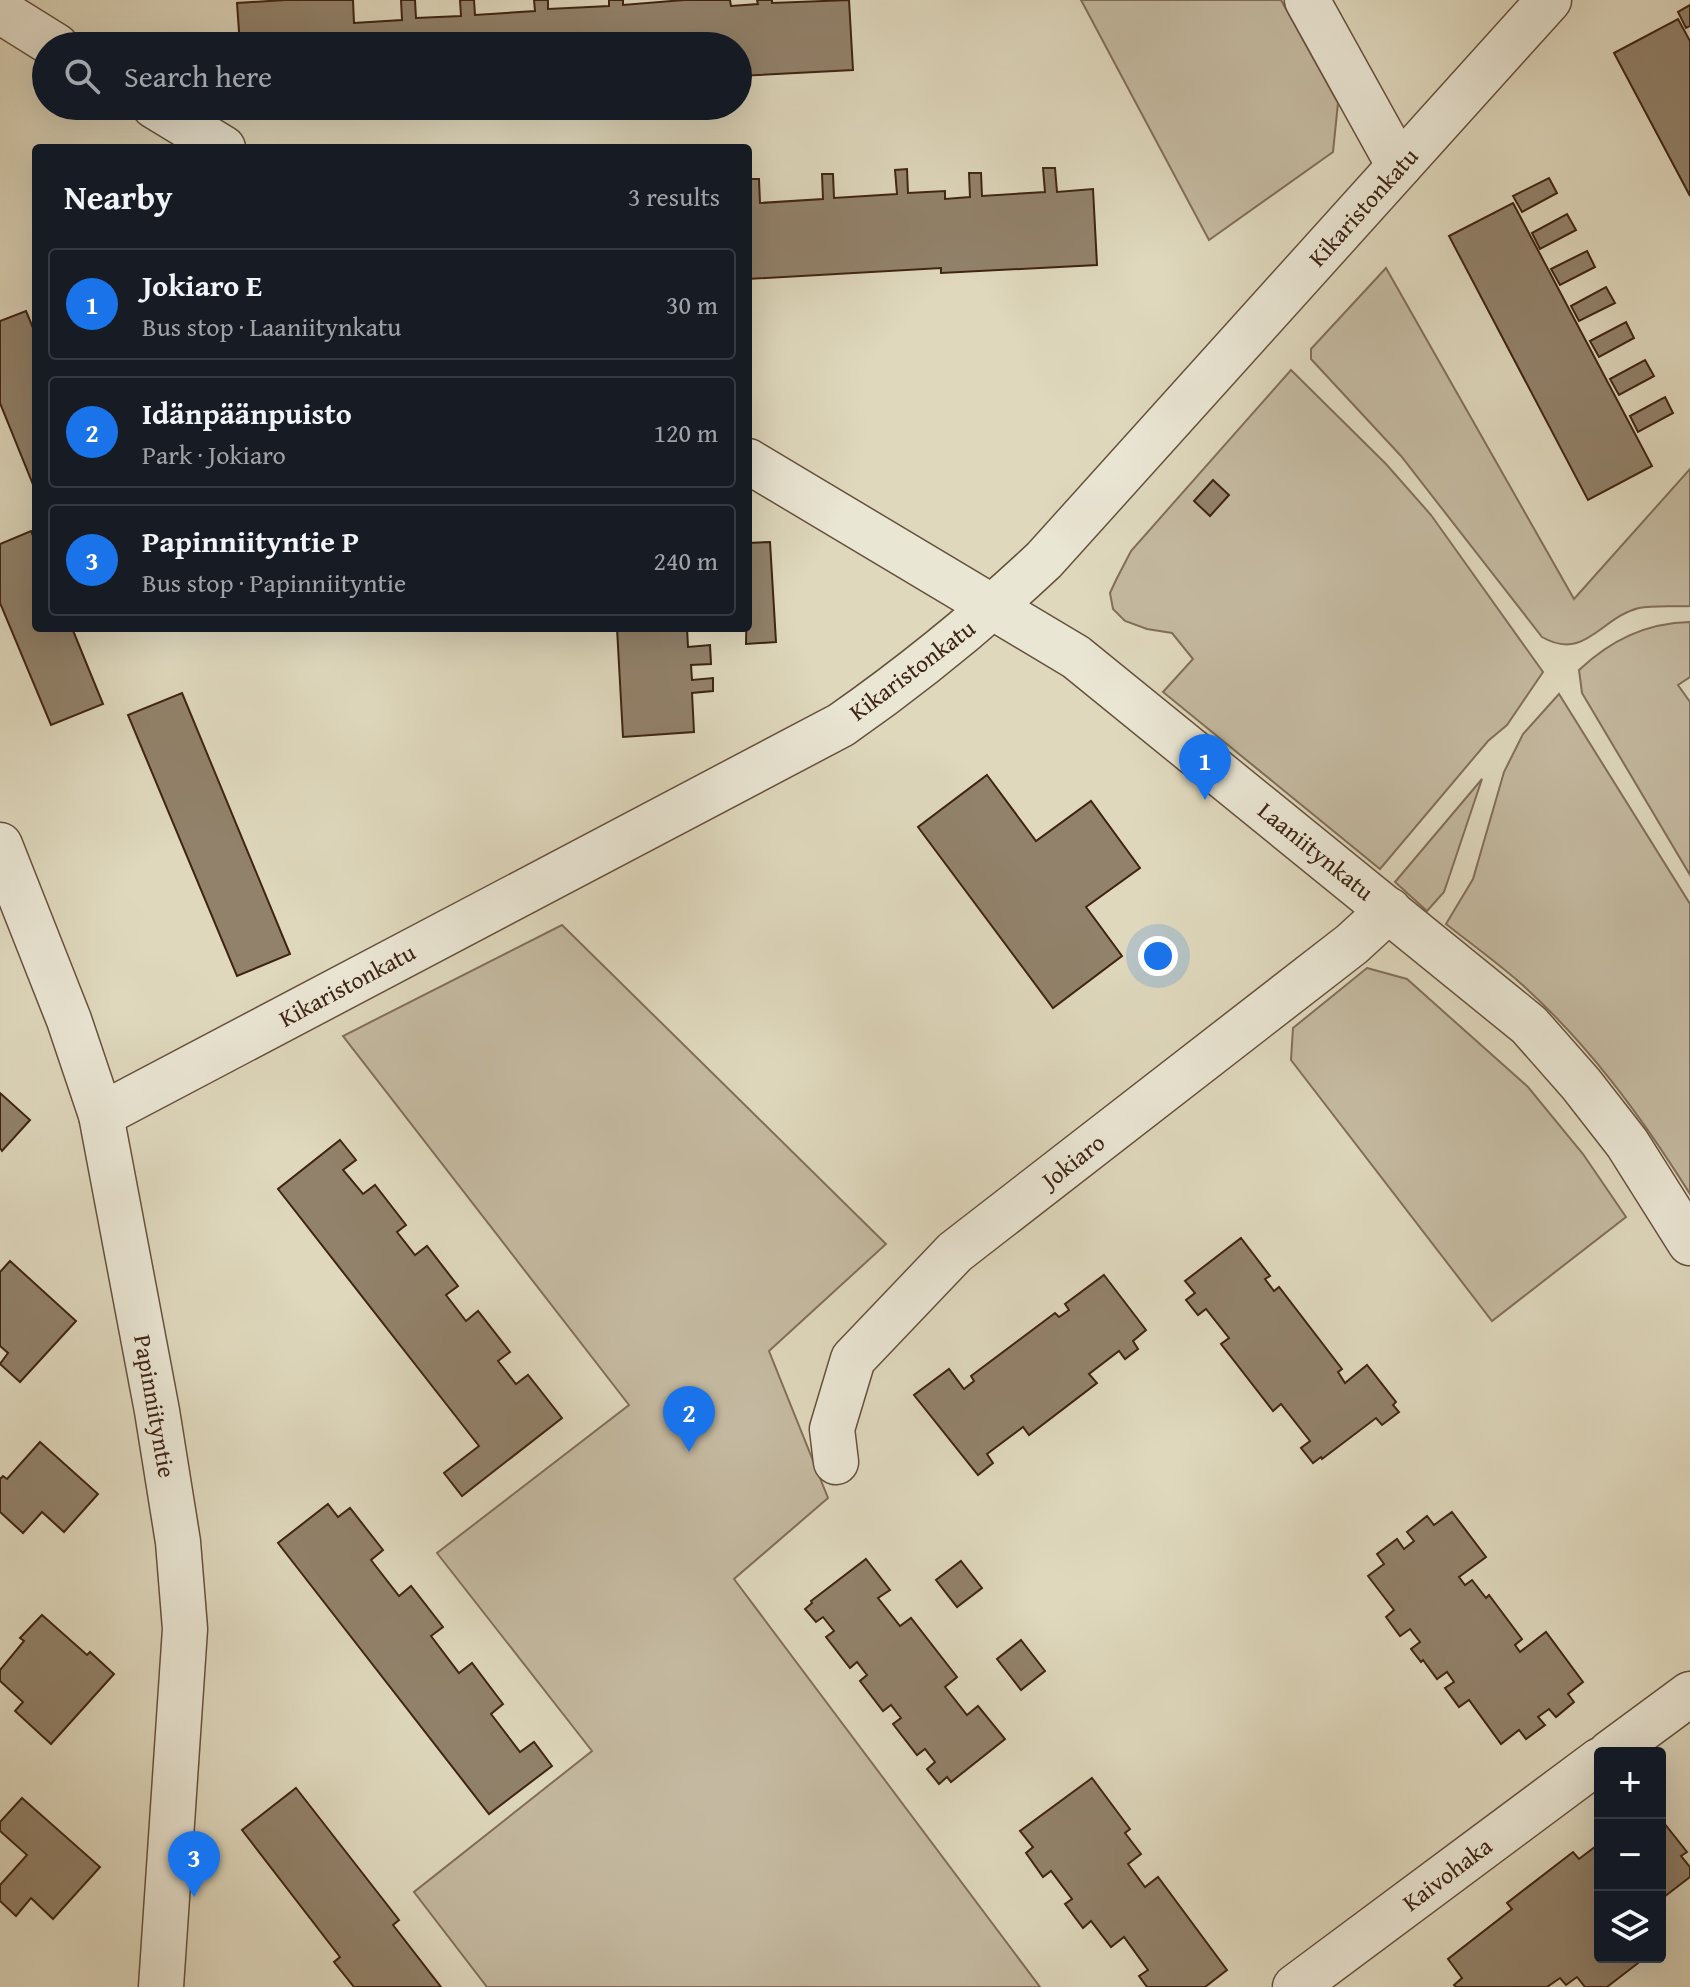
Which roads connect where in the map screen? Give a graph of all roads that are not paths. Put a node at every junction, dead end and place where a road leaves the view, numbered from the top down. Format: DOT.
graph roads {
  1 [pos="1307,0"];
  2 [pos="1549,0"];
  3 [pos="0,11"];
  4 [pos="34,32"];
  5 [pos="177,120"];
  6 [pos="216,144"];
  7 [pos="1399,166"];
  8 [pos="752,463"];
  9 [pos="993,607"];
  10 [pos="0,845"];
  11 [pos="1389,910"];
  12 [pos="101,1115"];
  13 [pos="1690,1243"];
  14 [pos="836,1462"];
  15 [pos="1690,1694"];
  16 [pos="1618,1747"];
  17 [pos="1594,1764"];
  18 [pos="161,1987"];
  19 [pos="1295,1987"];
  1 -- 7 [label="street"];
  2 -- 7 [label="street, Kikaristonkatu"];
  3 -- 4 [label="street"];
  5 -- 6 [label="street"];
  7 -- 9 [label="street, Kikaristonkatu"];
  8 -- 9 [label="street, Laaniitynkatu"];
  9 -- 11 [label="street, Laaniitynkatu"];
  9 -- 12 [label="street, Kikaristonkatu"];
  10 -- 12 [label="street, Papinniityntie"];
  11 -- 13 [label="street, Laaniitynkatu"];
  11 -- 14 [label="street, Jokiaro"];
  12 -- 18 [label="street, Papinniityntie"];
  15 -- 16 [label="street"];
  17 -- 19 [label="street, Kaivohaka"];
}
